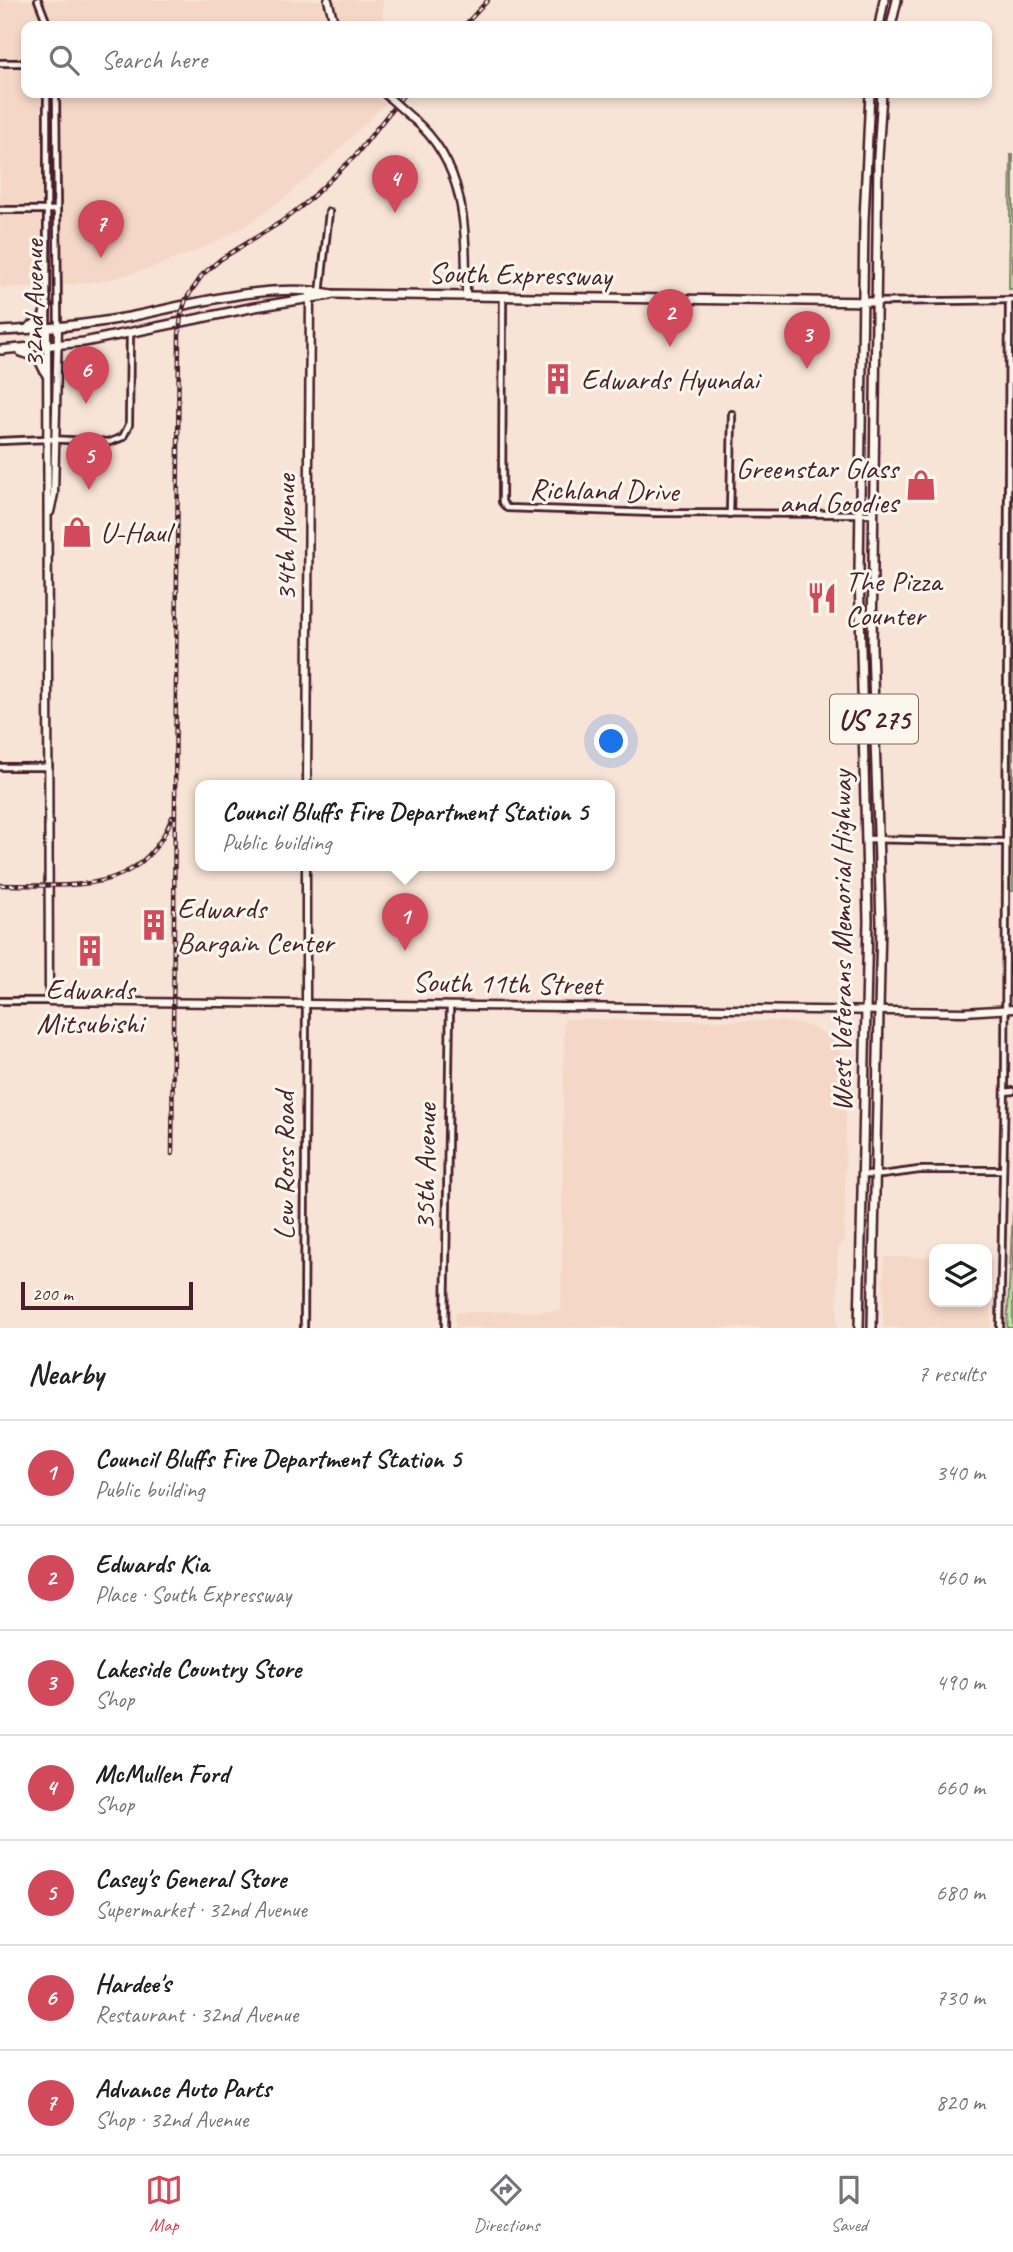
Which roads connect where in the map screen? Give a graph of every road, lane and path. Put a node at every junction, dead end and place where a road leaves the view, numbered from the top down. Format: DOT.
graph roads {
  1 [pos="38,0"];
  2 [pos="328,0"];
  3 [pos="884,0"];
  4 [pos="897,0"];
  5 [pos="46,21"];
  6 [pos="334,21"];
  7 [pos="880,21"];
  8 [pos="892,21"];
  9 [pos="0,64"];
  10 [pos="21,64"];
  11 [pos="47,98"];
  12 [pos="56,98"];
  13 [pos="390,98"];
  14 [pos="870,98"];
  15 [pos="882,98"];
  16 [pos="0,210"];
  17 [pos="47,210"];
  18 [pos="56,210"];
  19 [pos="329,212"];
  20 [pos="310,295"];
  21 [pos="320,295"];
  22 [pos="466,296"];
  23 [pos="503,296"];
  24 [pos="1011,300"];
  25 [pos="862,302"];
  26 [pos="875,302"];
  27 [pos="47,305"];
  28 [pos="58,327"];
  29 [pos="47,328"];
  30 [pos="0,331"];
  31 [pos="16,331"];
  32 [pos="130,333"];
  33 [pos="56,345"];
  34 [pos="46,346"];
  35 [pos="3,350"];
  36 [pos="46,374"];
  37 [pos="732,414"];
  38 [pos="46,439"];
  39 [pos="55,440"];
  40 [pos="0,441"];
  41 [pos="49,514"];
  42 [pos="730,514"];
  43 [pos="873,514"];
  44 [pos="859,515"];
  45 [pos="0,767"];
  46 [pos="49,767"];
  47 [pos="307,780"];
  48 [pos="867,839"];
  49 [pos="879,839"];
  50 [pos="1006,842"];
  51 [pos="306,871"];
  52 [pos="0,1001"];
  53 [pos="49,1002"];
  54 [pos="306,1004"];
  55 [pos="450,1006"];
  56 [pos="1009,1009"];
  57 [pos="867,1011"];
  58 [pos="880,1011"];
  59 [pos="1005,1091"];
  60 [pos="1013,1091"];
  61 [pos="1003,1170"];
  62 [pos="862,1175"];
  63 [pos="875,1175"];
  64 [pos="304,1328"];
  65 [pos="445,1328"];
  66 [pos="859,1328"];
  67 [pos="872,1328"];
  68 [pos="1000,1328"];
  1 -- 5 [label="street"];
  2 -- 6 [label="street"];
  3 -- 7 [label="main road"];
  4 -- 8 [label="main road"];
  9 -- 10 [label="street"];
  11 -- 17 [label="street, 32nd Avenue"];
  12 -- 18 [label="street, 32nd Avenue"];
  13 -- 22 [label="street, bridge"];
  14 -- 25 [label="main road, US 275"];
  15 -- 26 [label="main road, US 275"];
  16 -- 17 [label="street"];
  17 -- 18 [label="street"];
  17 -- 27 [label="street, 32nd Avenue"];
  18 -- 28 [label="street, 32nd Avenue"];
  19 -- 21 [label="street"];
  20 -- 21 [label="main road, South Expressway"];
  20 -- 28 [label="main road, South Expressway"];
  20 -- 32 [label="main road, South Expressway"];
  20 -- 47 [label="street, 34th Avenue"];
  21 -- 22 [label="main road, South Expressway"];
  22 -- 23 [label="main road, South Expressway"];
  23 -- 25 [label="main road, South Expressway"];
  23 -- 42 [label="street, Richland Drive"];
  24 -- 26 [label="street"];
  24 -- 50 [label="street"];
  25 -- 26 [label="main road, South Expressway"];
  25 -- 44 [label="main road, West Veterans Memorial Highway / US 275"];
  26 -- 43 [label="main road, West Veterans Memorial Highway / US 275"];
  27 -- 29 [label="street, 32nd Avenue"];
  27 -- 31 [label="main road"];
  28 -- 29 [label="main road, South Expressway"];
  28 -- 33 [label="street, 32nd Avenue"];
  29 -- 31 [label="main road, South Expressway"];
  29 -- 34 [label="street, 32nd Avenue"];
  30 -- 31 [label="main road, South Expressway"];
  32 -- 33 [label="main road, South Expressway"];
  32 -- 39 [label="street"];
  33 -- 34 [label="main road, South Expressway"];
  33 -- 39 [label="street, 32nd Avenue"];
  34 -- 35 [label="main road, South Expressway"];
  34 -- 36 [label="street, 32nd Avenue"];
  35 -- 36 [label="main road"];
  36 -- 38 [label="street, 32nd Avenue"];
  37 -- 42 [label="street"];
  38 -- 39 [label="street"];
  38 -- 40 [label="street"];
  38 -- 41 [label="street, 32nd Avenue"];
  39 -- 41 [label="street, 32nd Avenue"];
  41 -- 46 [label="street, 32nd Avenue"];
  42 -- 44 [label="street, Richland Drive"];
  43 -- 44 [label="street, Richland Drive"];
  43 -- 49 [label="main road, West Veterans Memorial Highway / US 275"];
  44 -- 48 [label="main road, West Veterans Memorial Highway / US 275"];
  45 -- 46 [label="street"];
  46 -- 53 [label="street, 32nd Avenue"];
  48 -- 49 [label="street"];
  48 -- 57 [label="main road, West Veterans Memorial Highway / US 275"];
  49 -- 50 [label="street"];
  49 -- 58 [label="main road, West Veterans Memorial Highway / US 275"];
  50 -- 56 [label="street"];
  51 -- 54 [label="street"];
  52 -- 53 [label="street, South 11th Street"];
  53 -- 54 [label="street, South 11th Street"];
  54 -- 55 [label="street, South 11th Street"];
  54 -- 64 [label="street, Lew Ross Road"];
  55 -- 57 [label="street, South 11th Street"];
  55 -- 65 [label="street, 35th Avenue"];
  56 -- 58 [label="street, South 11th Street"];
  56 -- 59 [label="street"];
  57 -- 58 [label="street, South 11th Street"];
  57 -- 62 [label="main road, West Veterans Memorial Highway / US 275"];
  58 -- 63 [label="main road, West Veterans Memorial Highway / US 275"];
  59 -- 60 [label="street"];
  59 -- 61 [label="street"];
  61 -- 63 [label="street"];
  61 -- 68 [label="street"];
  62 -- 63 [label="street"];
  62 -- 66 [label="main road, West Veterans Memorial Highway / US 275"];
  63 -- 67 [label="main road, West Veterans Memorial Highway / US 275"];
}
